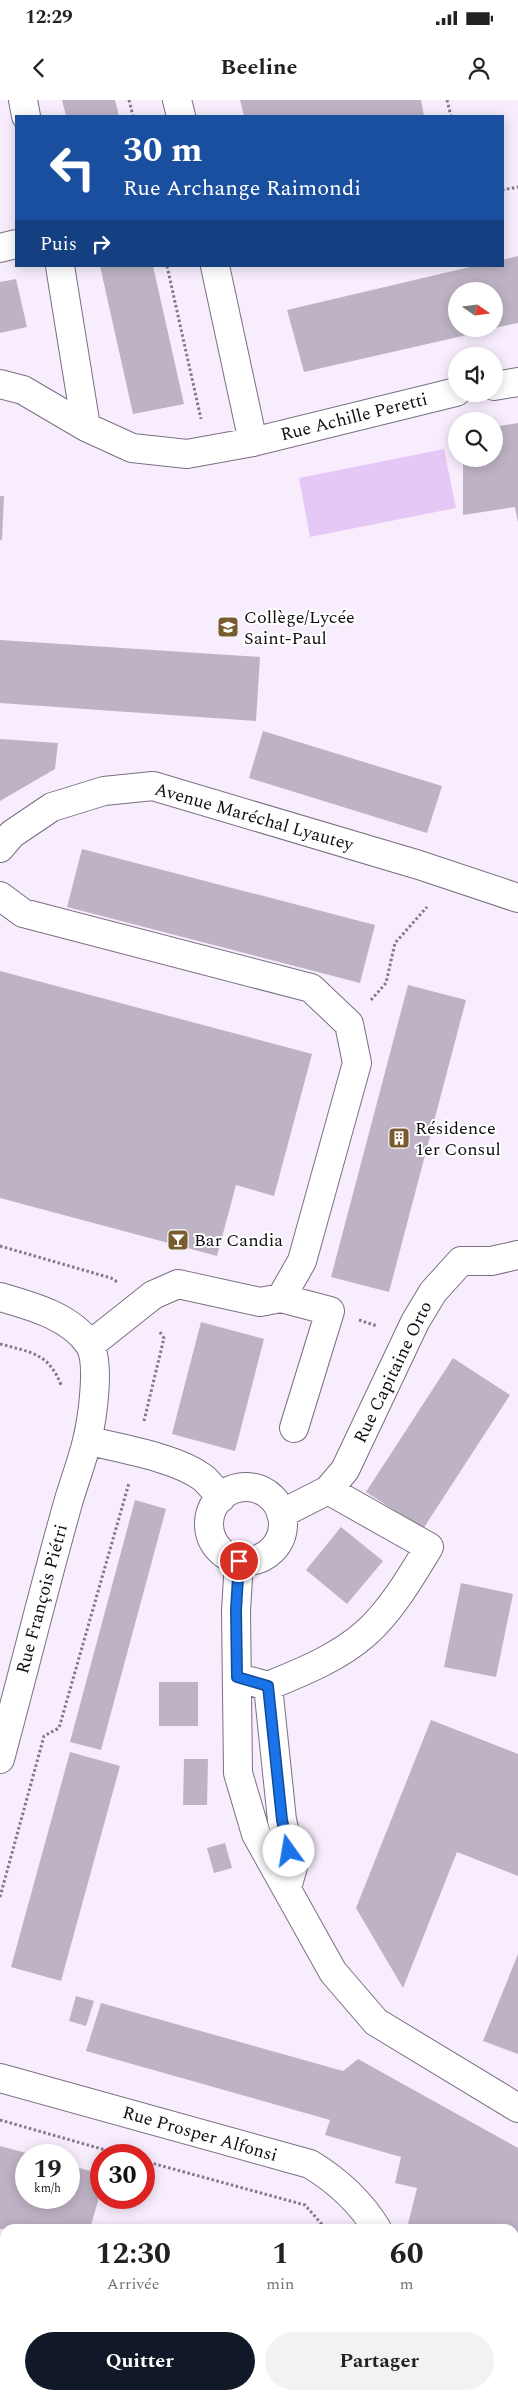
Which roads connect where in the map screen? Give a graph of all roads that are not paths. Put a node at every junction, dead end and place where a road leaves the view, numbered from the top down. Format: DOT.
graph roads {
  1 [pos="23,100"];
  2 [pos="177,100"];
  3 [pos="26,115"];
  4 [pos="181,115"];
  5 [pos="15,244"];
  6 [pos="0,248"];
  7 [pos="60,267"];
  8 [pos="215,267"];
  9 [pos="518,382"];
  10 [pos="0,384"];
  11 [pos="503,384"];
  12 [pos="448,394"];
  13 [pos="86,427"];
  14 [pos="253,442"];
  15 [pos="0,848"];
  16 [pos="0,896"];
  17 [pos="518,898"];
  18 [pos="518,1257"];
  19 [pos="0,1297"];
  20 [pos="280,1298"];
  21 [pos="90,1345"];
  22 [pos="294,1428"];
  23 [pos="87,1440"];
  24 [pos="328,1490"];
  25 [pos="221,1498"];
  26 [pos="281,1514"];
  27 [pos="239,1561"];
  28 [pos="237,1677"];
  29 [pos="268,1686"];
  30 [pos="0,1759"];
  31 [pos="287,1888"];
  32 [pos="0,2078"];
  33 [pos="518,2108"];
  34 [pos="374,2224"];
  1 -- 3 [label="street"];
  2 -- 4 [label="street"];
  5 -- 6 [label="street"];
  7 -- 13 [label="street"];
  8 -- 14 [label="street"];
  9 -- 11 [label="street"];
  10 -- 13 [label="street, Rue Achille Peretti"];
  12 -- 14 [label="street, Rue Achille Peretti"];
  13 -- 14 [label="street, Rue Achille Peretti"];
  15 -- 17 [label="street, Avenue Maréchal Lyautey"];
  16 -- 20 [label="street"];
  18 -- 24 [label="street, Rue Capitaine Orto"];
  19 -- 21 [label="street"];
  20 -- 21 [label="street"];
  20 -- 22 [label="street"];
  21 -- 23 [label="street, Rue François Piétri"];
  23 -- 25 [label="street"];
  23 -- 30 [label="street, Rue François Piétri"];
  24 -- 26 [label="street, Rue Capitaine Orto"];
  24 -- 29 [label="street"];
  25 -- 26 [label="street"];
  25 -- 27 [label="street"];
  26 -- 27 [label="street"];
  27 -- 28 [label="street"];
  28 -- 29 [label="street"];
  28 -- 31 [label="street"];
  29 -- 31 [label="street"];
  31 -- 33 [label="street"];
  32 -- 34 [label="street, Rue Prosper Alfonsi"];
}
